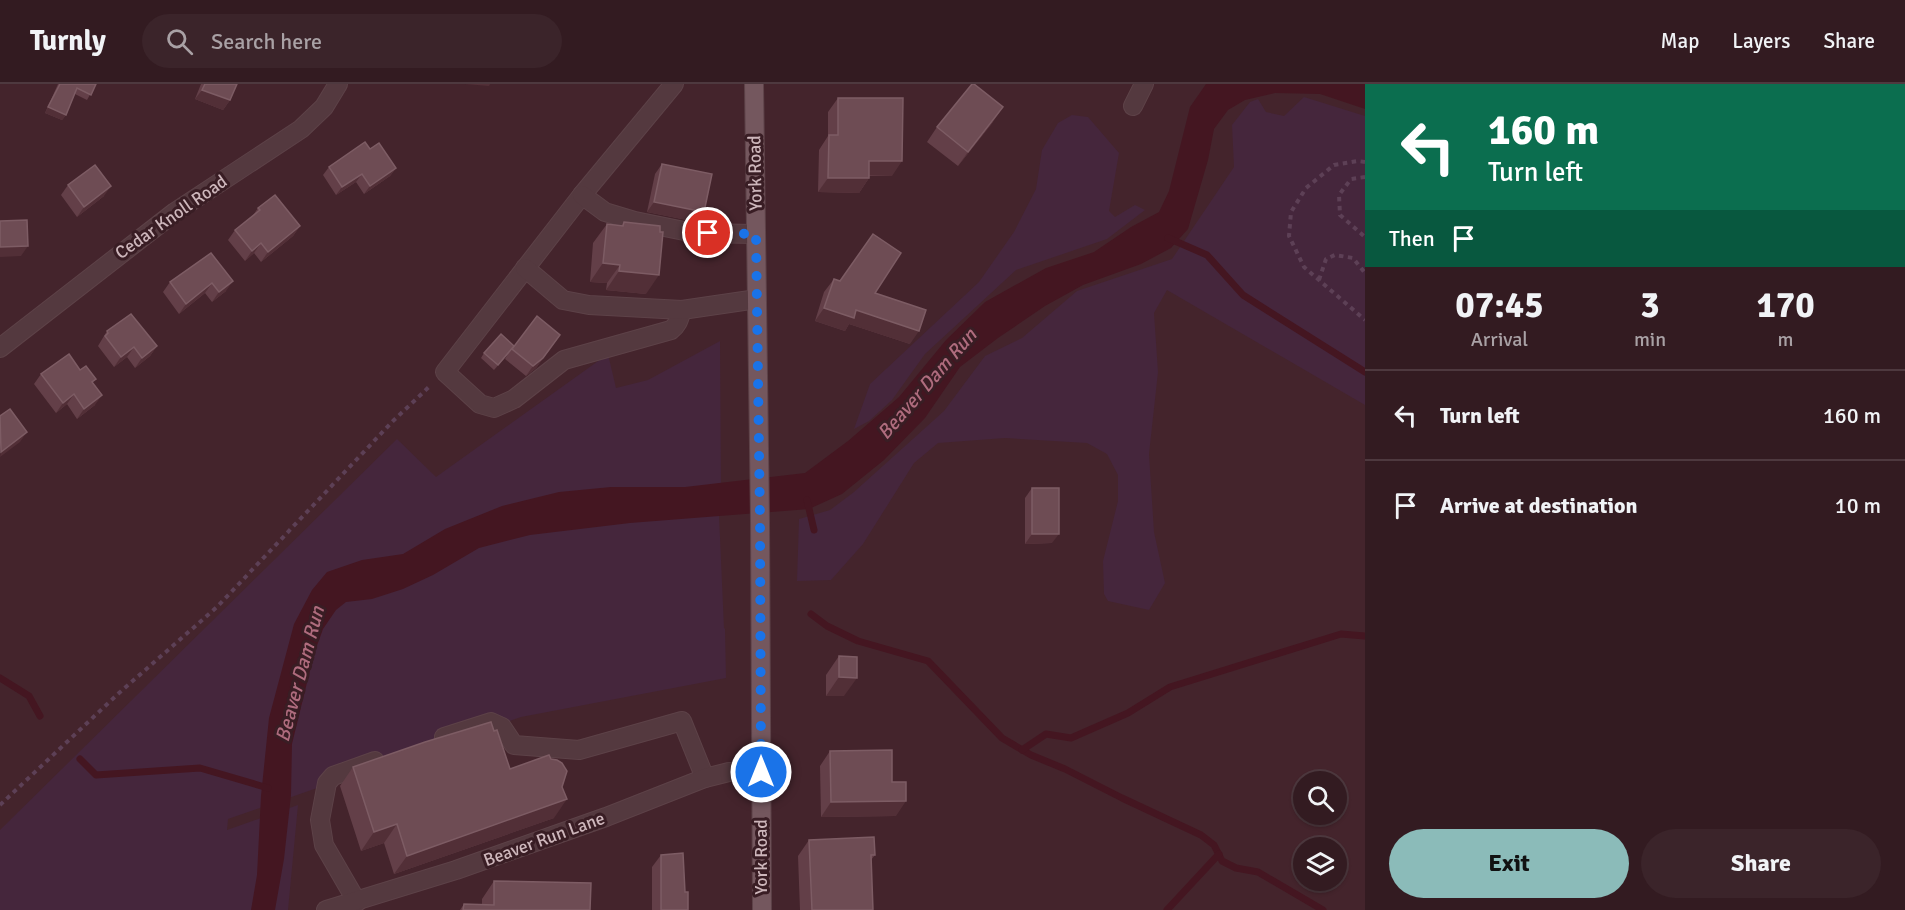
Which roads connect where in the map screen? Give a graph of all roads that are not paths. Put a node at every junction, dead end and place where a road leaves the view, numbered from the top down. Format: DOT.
graph roads {
  1 [pos="338,84"];
  2 [pos="674,84"];
  3 [pos="754,84"];
  4 [pos="1144,84"];
  5 [pos="1133,106"];
  6 [pos="582,195"];
  7 [pos="756,234"];
  8 [pos="525,268"];
  9 [pos="757,299"];
  10 [pos="681,310"];
  11 [pos="0,348"];
  12 [pos="430,742"];
  13 [pos="387,757"];
  14 [pos="761,772"];
  15 [pos="705,778"];
  16 [pos="357,902"];
  17 [pos="326,910"];
  18 [pos="762,910"];
  1 -- 11 [label="street, Cedar Knoll Road"];
  2 -- 6 [label="street"];
  3 -- 7 [label="main road, York Road"];
  4 -- 5 [label="street"];
  6 -- 7 [label="street"];
  6 -- 8 [label="street"];
  7 -- 9 [label="main road, York Road"];
  8 -- 10 [label="street"];
  8 -- 10 [label="street"];
  9 -- 10 [label="street"];
  9 -- 14 [label="main road, York Road"];
  12 -- 15 [label="street"];
  13 -- 16 [label="street"];
  14 -- 15 [label="street, Beaver Run Lane"];
  14 -- 18 [label="main road, York Road"];
  15 -- 16 [label="street, Beaver Run Lane"];
  16 -- 17 [label="street, Beaver Run Lane"];
}
